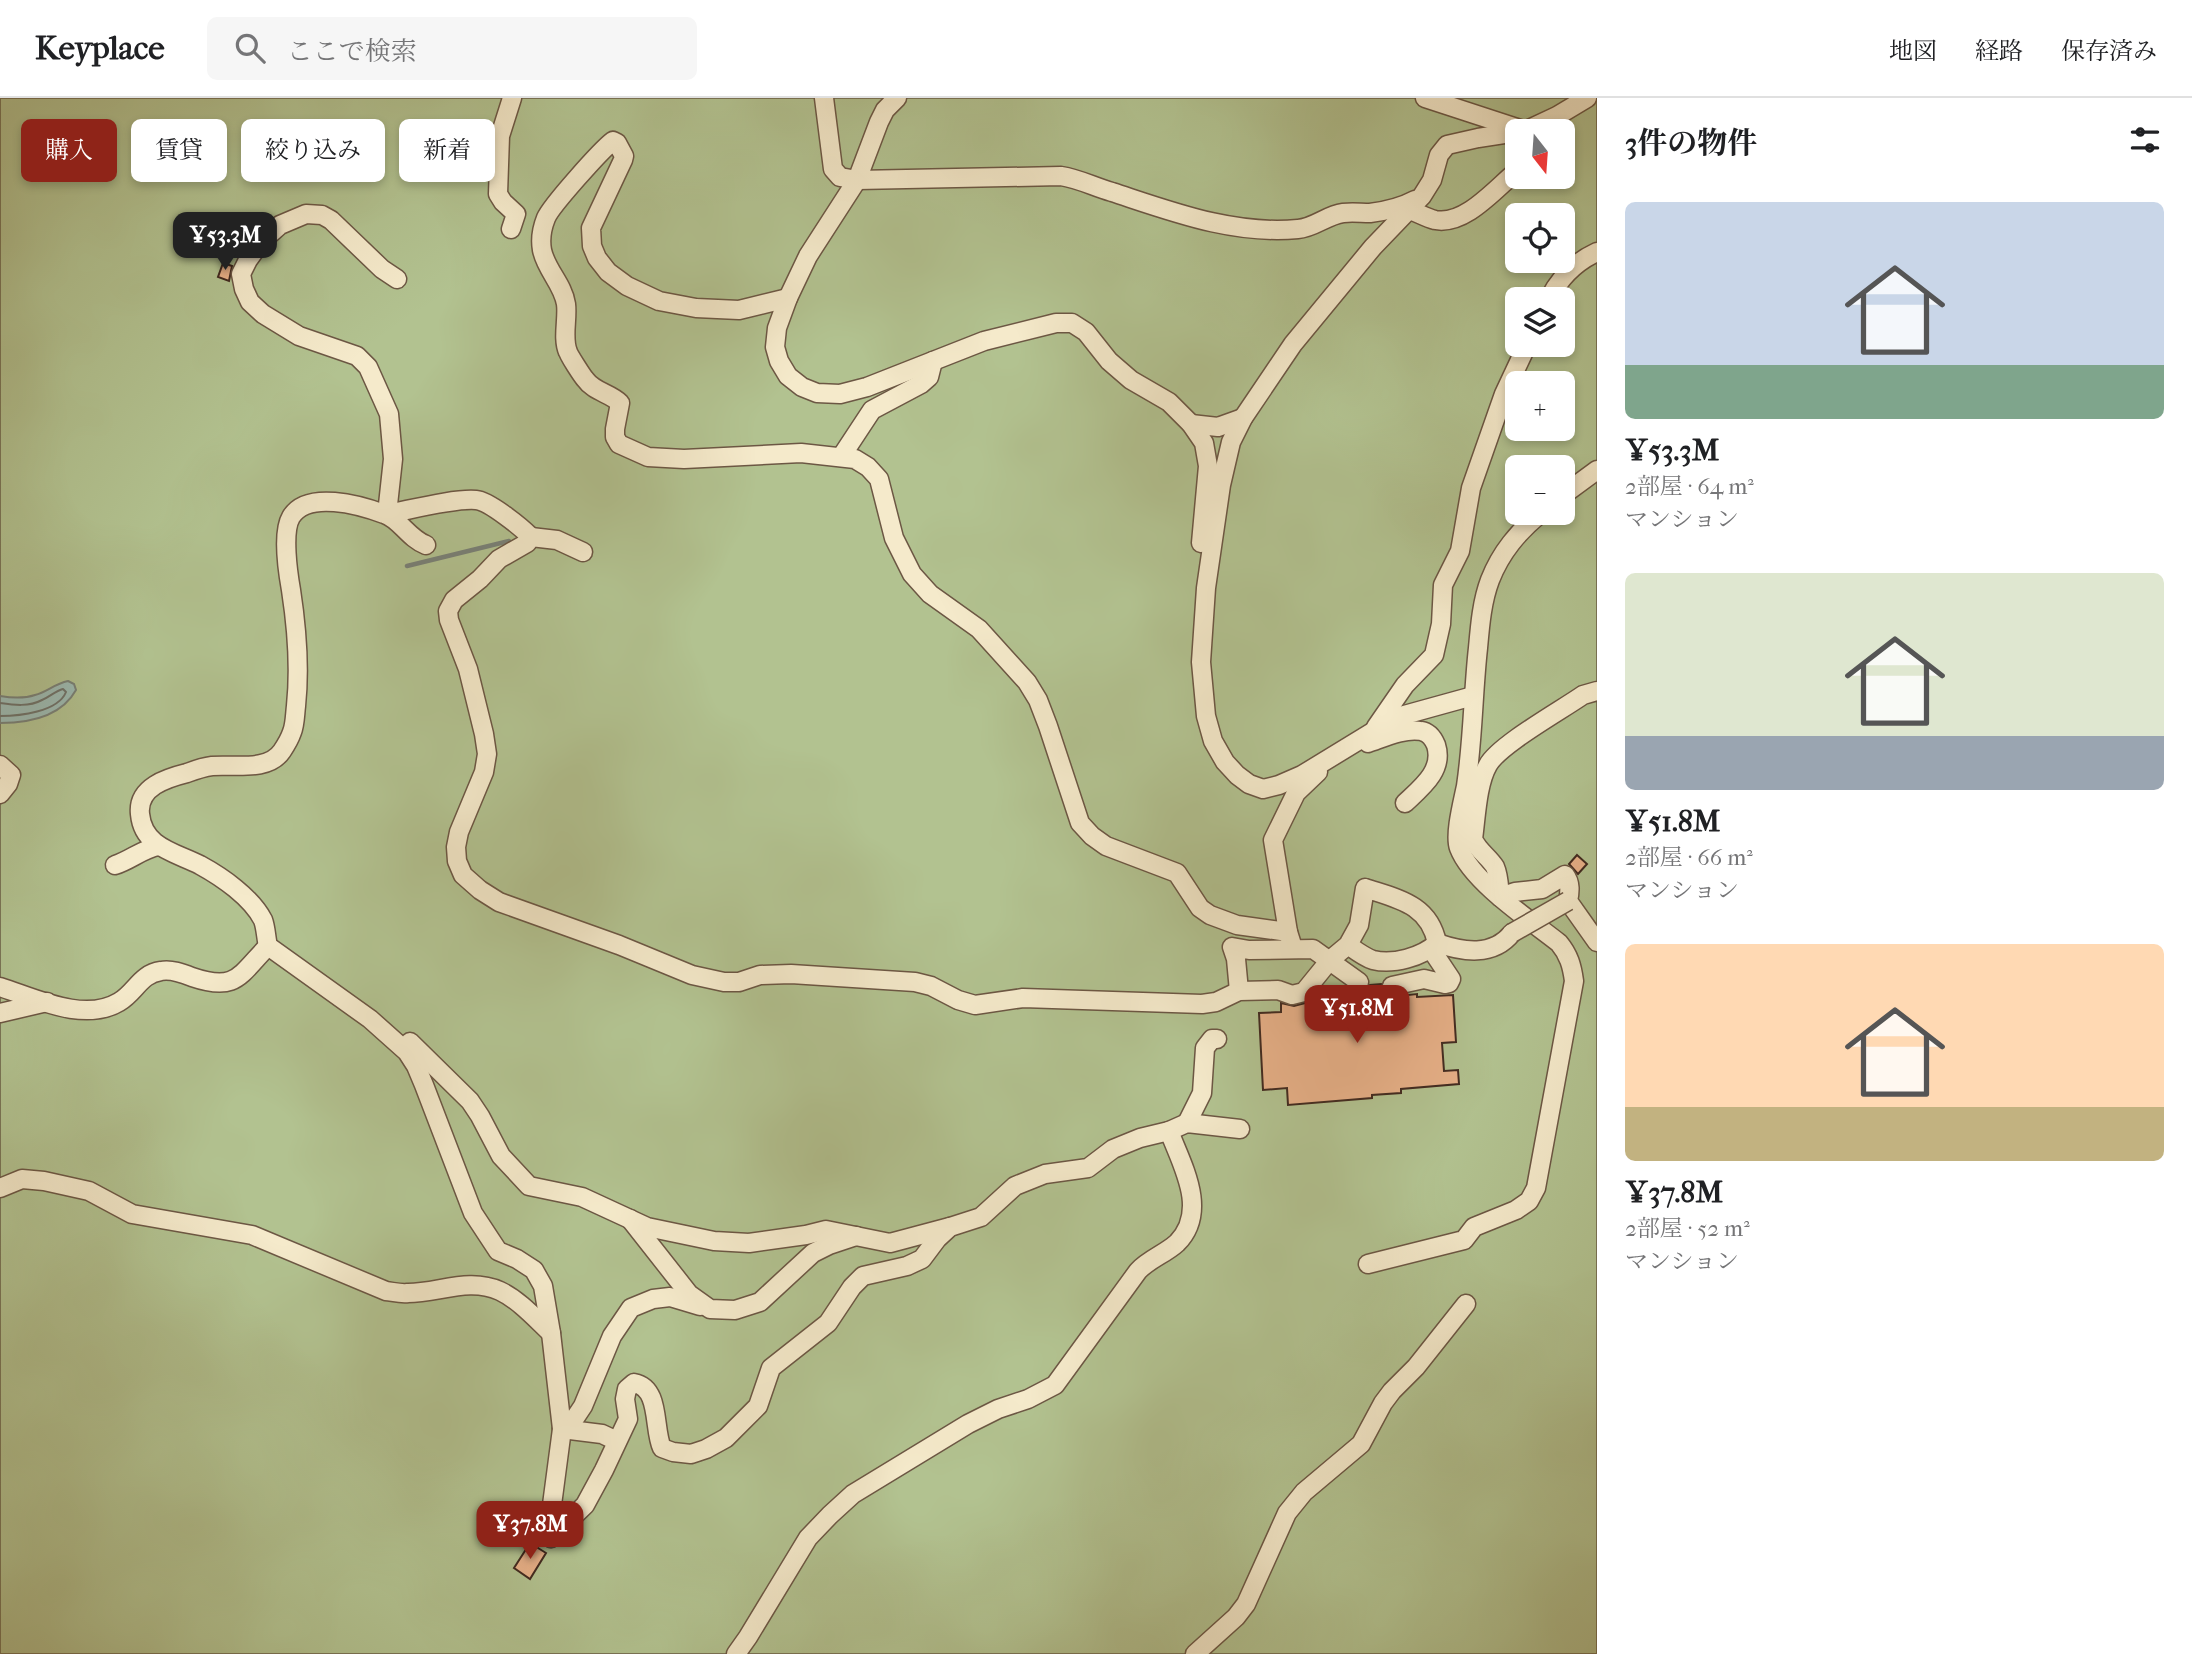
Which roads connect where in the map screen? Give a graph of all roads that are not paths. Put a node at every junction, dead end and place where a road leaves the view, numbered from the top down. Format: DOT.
graph roads {
  1 [pos="512,98"];
  2 [pos="824,98"];
  3 [pos="897,98"];
  4 [pos="1425,98"];
  5 [pos="1586,98"];
  6 [pos="1548,119"];
  7 [pos="1568,119"];
  8 [pos="1505,124"];
  9 [pos="1505,134"];
  10 [pos="857,180"];
  11 [pos="1505,181"];
  12 [pos="1416,203"];
  13 [pos="511,229"];
  14 [pos="1597,252"];
  15 [pos="397,279"];
  16 [pos="1555,287"];
  17 [pos="788,298"];
  18 [pos="1521,357"];
  19 [pos="933,361"];
  20 [pos="1243,418"];
  21 [pos="1191,424"];
  22 [pos="841,457"];
  23 [pos="1597,470"];
  24 [pos="1575,486"];
  25 [pos="387,514"];
  26 [pos="1526,525"];
  27 [pos="531,537"];
  28 [pos="426,545"];
  29 [pos="583,552"];
  30 [pos="1206,588"];
  31 [pos="1597,691"];
  32 [pos="1473,696"];
  33 [pos="1371,734"];
  34 [pos="1337,754"];
  35 [pos="0,765"];
  36 [pos="0,793"];
  37 [pos="1405,803"];
  38 [pos="159,846"];
  39 [pos="115,865"];
  40 [pos="1500,897"];
  41 [pos="1567,901"];
  42 [pos="1290,940"];
  43 [pos="1597,942"];
  44 [pos="1348,945"];
  45 [pos="268,946"];
  46 [pos="1434,946"];
  47 [pos="1330,960"];
  48 [pos="1359,982"];
  49 [pos="1392,986"];
  50 [pos="0,987"];
  51 [pos="1239,991"];
  52 [pos="47,1002"];
  53 [pos="0,1013"];
  54 [pos="370,1019"];
  55 [pos="1217,1039"];
  56 [pos="1188,1123"];
  57 [pos="1240,1129"];
  58 [pos="1169,1131"];
  59 [pos="0,1188"];
  60 [pos="628,1216"];
  61 [pos="950,1227"];
  62 [pos="859,1236"];
  63 [pos="1368,1264"];
  64 [pos="1466,1304"];
  65 [pos="710,1309"];
  66 [pos="551,1333"];
  67 [pos="562,1429"];
  68 [pos="617,1441"];
  69 [pos="736,1654"];
  70 [pos="1195,1654"];
  1 -- 13 [label="street"];
  2 -- 10 [label="street"];
  3 -- 10 [label="street"];
  4 -- 8 [label="street"];
  5 -- 6 [label="street"];
  5 -- 7 [label="street"];
  9 -- 12 [label="street"];
  10 -- 12 [label="street"];
  10 -- 17 [label="street"];
  11 -- 12 [label="street"];
  12 -- 20 [label="street"];
  14 -- 16 [label="street"];
  15 -- 25 [label="street"];
  17 -- 19 [label="street"];
  17 -- 22 [label="street"];
  18 -- 33 [label="street"];
  19 -- 21 [label="street"];
  19 -- 22 [label="street"];
  20 -- 21 [label="street"];
  20 -- 30 [label="street"];
  21 -- 30 [label="street"];
  22 -- 42 [label="street"];
  23 -- 24 [label="street"];
  25 -- 27 [label="street"];
  25 -- 28 [label="street"];
  25 -- 38 [label="street"];
  26 -- 32 [label="street"];
  27 -- 29 [label="street"];
  27 -- 51 [label="street"];
  30 -- 34 [label="street"];
  31 -- 40 [label="street"];
  32 -- 33 [label="street"];
  32 -- 40 [label="street"];
  33 -- 34 [label="street"];
  34 -- 37 [label="street"];
  34 -- 42 [label="street"];
  35 -- 36 [label="street"];
  38 -- 39 [label="street"];
  38 -- 45 [label="street"];
  40 -- 41 [label="street"];
  40 -- 63 [label="street"];
  41 -- 43 [label="street"];
  41 -- 46 [label="street, bridge"];
  42 -- 47 [label="street"];
  42 -- 51 [label="street"];
  44 -- 46 [label="street"];
  44 -- 46 [label="street"];
  44 -- 47 [label="street"];
  45 -- 52 [label="street"];
  45 -- 54 [label="street"];
  46 -- 49 [label="street"];
  47 -- 48 [label="street"];
  47 -- 51 [label="street"];
  50 -- 52 [label="street"];
  52 -- 53 [label="street"];
  54 -- 60 [label="street"];
  54 -- 66 [label="street"];
  55 -- 56 [label="street"];
  56 -- 57 [label="street"];
  56 -- 58 [label="street"];
  58 -- 61 [label="street"];
  58 -- 69 [label="street"];
  59 -- 66 [label="street"];
  60 -- 62 [label="street"];
  60 -- 65 [label="street"];
  61 -- 62 [label="street"];
  61 -- 68 [label="street"];
  62 -- 65 [label="street"];
  64 -- 70 [label="street"];
  65 -- 67 [label="street"];
  66 -- 67 [label="street"];
  67 -- 68 [label="street"];
  67 -- 68 [label="street"];
}
